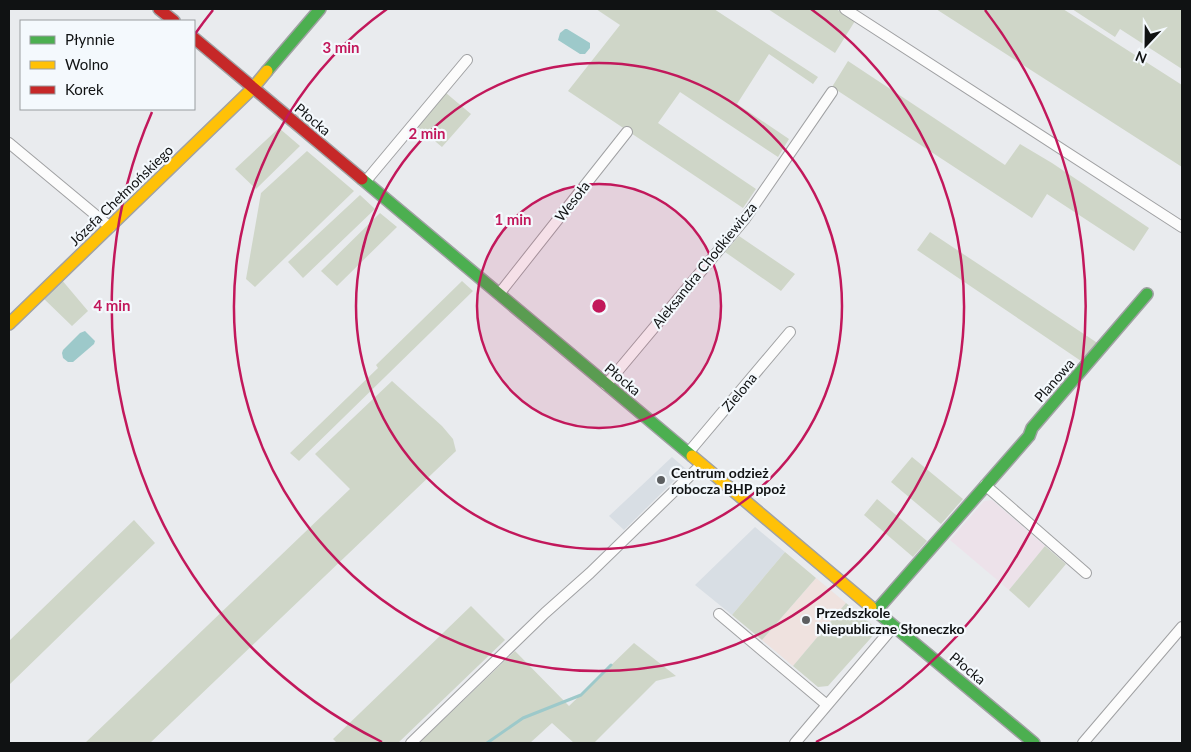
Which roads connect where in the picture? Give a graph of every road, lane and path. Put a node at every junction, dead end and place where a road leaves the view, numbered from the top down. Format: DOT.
graph roads {
  1 [pos="159,9"];
  2 [pos="320,9"];
  3 [pos="845,9"];
  4 [pos="173,20"];
  5 [pos="195,39"];
  6 [pos="467,60"];
  7 [pos="253,88"];
  8 [pos="832,92"];
  9 [pos="627,132"];
  10 [pos="9,143"];
  11 [pos="365,182"];
  12 [pos="110,227"];
  13 [pos="1182,227"];
  14 [pos="499,294"];
  15 [pos="1147,294"];
  16 [pos="9,324"];
  17 [pos="790,332"];
  18 [pos="606,384"];
  19 [pos="688,453"];
  20 [pos="701,464"];
  21 [pos="985,485"];
  22 [pos="1086,573"];
  23 [pos="876,611"];
  24 [pos="719,614"];
  25 [pos="894,626"];
  26 [pos="1182,627"];
  27 [pos="827,704"];
  28 [pos="410,743"];
  29 [pos="797,743"];
  30 [pos="1034,743"];
  31 [pos="1083,743"];
  1 -- 4 [label="street"];
  2 -- 7 [label="street, Józefa Chełmońskiego"];
  3 -- 13 [label="street"];
  5 -- 7 [label="street, Płocka"];
  6 -- 11 [label="street"];
  7 -- 11 [label="street, Płocka"];
  7 -- 12 [label="street, Józefa Chełmońskiego"];
  8 -- 18 [label="street, Aleksandra Chodkiewicza"];
  9 -- 14 [label="street, Wesoła"];
  10 -- 12 [label="street"];
  11 -- 14 [label="street, Płocka"];
  12 -- 16 [label="street, Józefa Chełmońskiego"];
  14 -- 18 [label="street, Płocka"];
  15 -- 21 [label="street, Planowa"];
  17 -- 19 [label="street, Zielona"];
  18 -- 19 [label="street, Płocka"];
  19 -- 20 [label="street, Płocka"];
  20 -- 23 [label="street, Płocka"];
  20 -- 28 [label="street"];
  21 -- 22 [label="street"];
  21 -- 23 [label="street, Planowa"];
  23 -- 25 [label="street, Płocka"];
  24 -- 27 [label="street"];
  25 -- 27 [label="street"];
  25 -- 30 [label="street, Płocka"];
  26 -- 31 [label="street"];
  27 -- 29 [label="street"];
}
